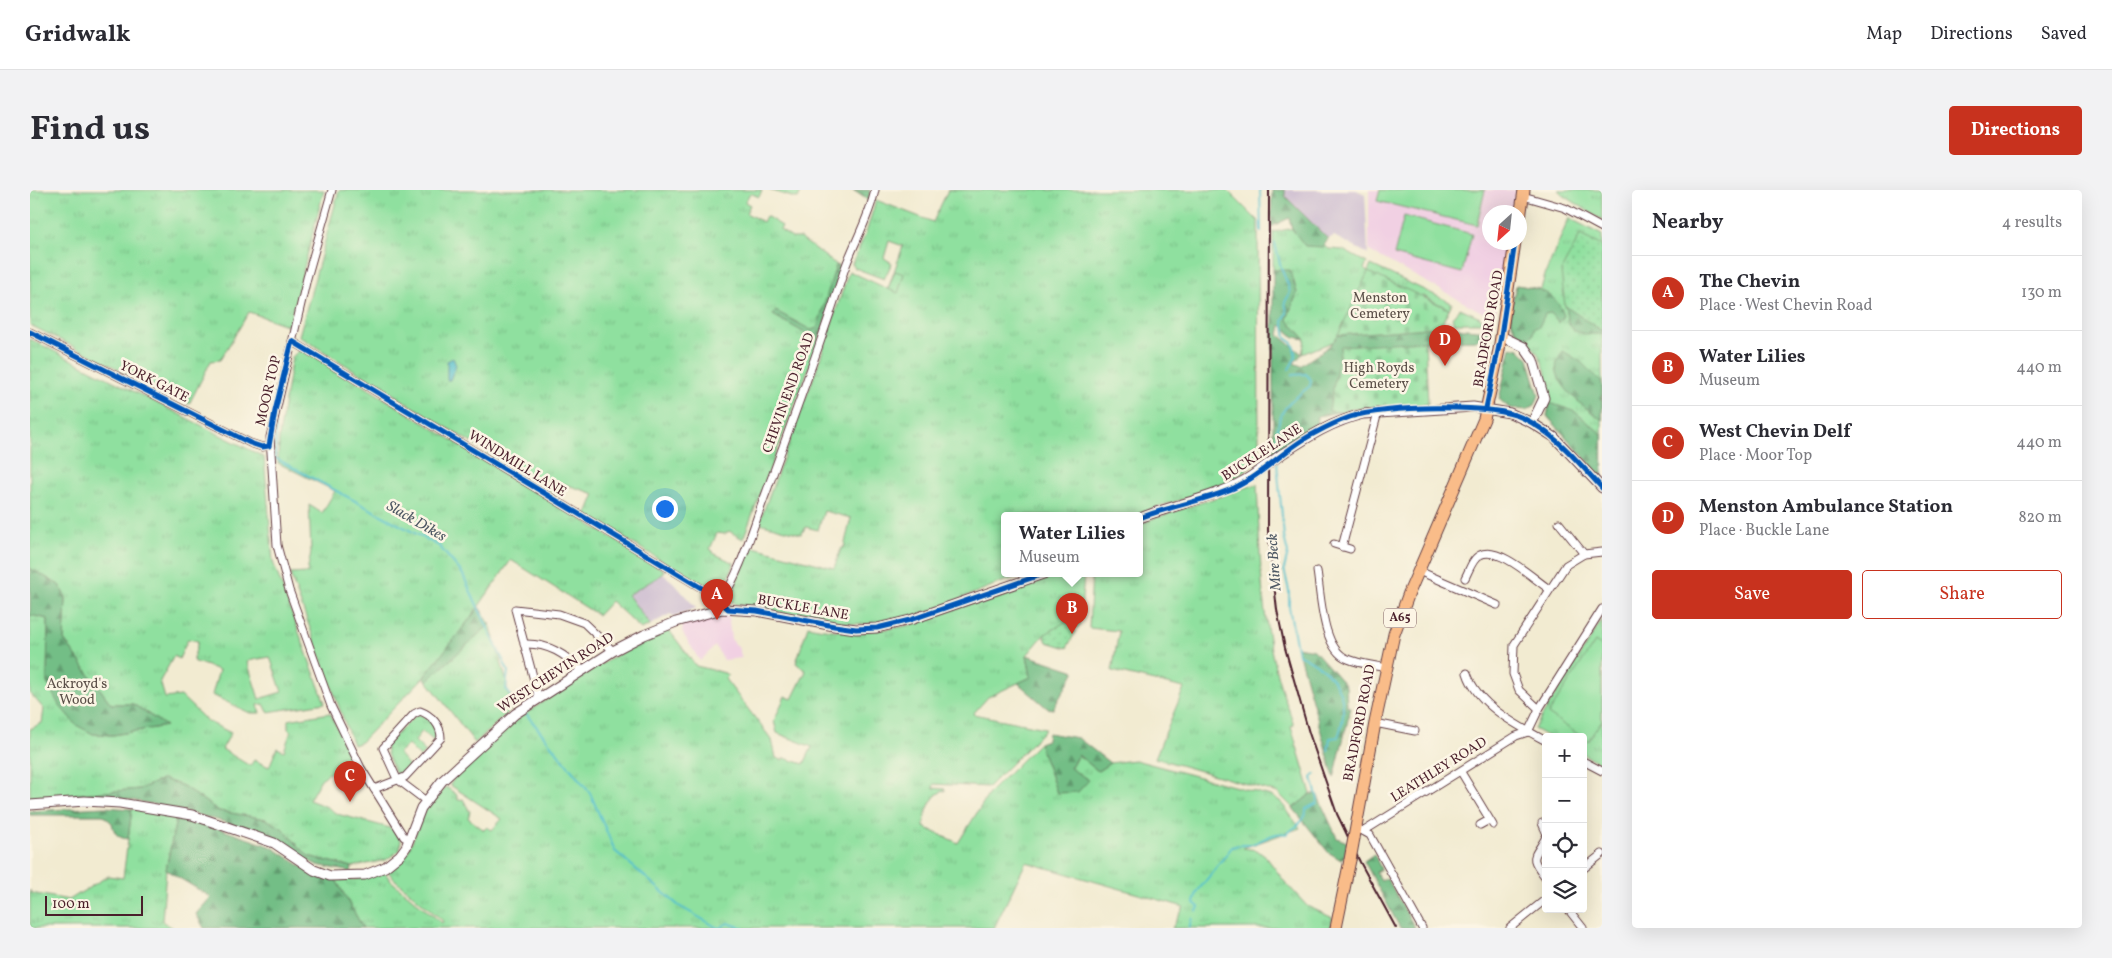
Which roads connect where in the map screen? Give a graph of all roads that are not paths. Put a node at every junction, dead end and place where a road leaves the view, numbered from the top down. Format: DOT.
graph roads {
  1 [pos="332,190"];
  2 [pos="875,190"];
  3 [pos="1524,193"];
  4 [pos="1602,228"];
  5 [pos="1514,250"];
  6 [pos="30,332"];
  7 [pos="1501,336"];
  8 [pos="292,341"];
  9 [pos="1486,408"];
  10 [pos="1378,412"];
  11 [pos="1532,423"];
  12 [pos="269,446"];
  13 [pos="1602,488"];
  14 [pos="1143,517"];
  15 [pos="1559,523"];
  16 [pos="1350,549"];
  17 [pos="1602,552"];
  18 [pos="1584,554"];
  19 [pos="1317,571"];
  20 [pos="1419,571"];
  21 [pos="1034,577"];
  22 [pos="1465,578"];
  23 [pos="1549,589"];
  24 [pos="721,601"];
  25 [pos="1497,605"];
  26 [pos="728,608"];
  27 [pos="1602,609"];
  28 [pos="524,644"];
  29 [pos="613,650"];
  30 [pos="1386,668"];
  31 [pos="582,671"];
  32 [pos="1468,673"];
  33 [pos="539,699"];
  34 [pos="1539,709"];
  35 [pos="1375,723"];
  36 [pos="1415,731"];
  37 [pos="1528,732"];
  38 [pos="1542,739"];
  39 [pos="1587,763"];
  40 [pos="1602,771"];
  41 [pos="1461,772"];
  42 [pos="397,779"];
  43 [pos="374,788"];
  44 [pos="426,801"];
  45 [pos="30,805"];
  46 [pos="1480,825"];
  47 [pos="1358,832"];
  48 [pos="409,839"];
  49 [pos="1542,843"];
  50 [pos="1602,855"];
  51 [pos="1587,865"];
  52 [pos="1542,872"];
  53 [pos="1542,902"];
  54 [pos="1571,913"];
  55 [pos="1336,928"];
  56 [pos="1422,928"];
  57 [pos="1510,928"];
  58 [pos="1583,928"];
  1 -- 8 [label="street, MOOR TOP"];
  2 -- 24 [label="street, CHEVIN END ROAD"];
  3 -- 4 [label="street"];
  5 -- 7 [label="main road, BRADFORD ROAD / A65"];
  6 -- 12 [label="street, YORK GATE"];
  7 -- 9 [label="main road, BRADFORD ROAD / A65"];
  7 -- 11 [label="street"];
  8 -- 12 [label="street, MOOR TOP"];
  8 -- 24 [label="street, WINDMILL LANE"];
  9 -- 10 [label="street, BUCKLE LANE"];
  9 -- 11 [label="street, BUCKLE LANE"];
  9 -- 20 [label="main road, BRADFORD ROAD / A65"];
  10 -- 14 [label="street, BUCKLE LANE, bridge"];
  10 -- 16 [label="street"];
  11 -- 13 [label="street, BUCKLE LANE"];
  12 -- 43 [label="street, MOOR TOP"];
  15 -- 18 [label="street"];
  17 -- 18 [label="street"];
  18 -- 23 [label="street"];
  19 -- 30 [label="street"];
  20 -- 25 [label="street"];
  20 -- 30 [label="main road, BRADFORD ROAD / A65"];
  21 -- 26 [label="street, BUCKLE LANE"];
  22 -- 23 [label="street"];
  23 -- 34 [label="street"];
  24 -- 26 [label="street, WINDMILL LANE"];
  26 -- 29 [label="street, WEST CHEVIN ROAD"];
  27 -- 34 [label="street"];
  28 -- 29 [label="street"];
  28 -- 31 [label="street"];
  28 -- 33 [label="street"];
  29 -- 31 [label="street, WEST CHEVIN ROAD"];
  30 -- 35 [label="main road, BRADFORD ROAD / A65"];
  31 -- 33 [label="street, WEST CHEVIN ROAD"];
  32 -- 37 [label="street"];
  33 -- 44 [label="street, WEST CHEVIN ROAD"];
  34 -- 37 [label="street"];
  35 -- 36 [label="street"];
  35 -- 47 [label="main road, BRADFORD ROAD / A65"];
  37 -- 38 [label="street"];
  37 -- 41 [label="street, LEATHLEY ROAD"];
  39 -- 40 [label="street"];
  41 -- 46 [label="street"];
  41 -- 47 [label="street, LEATHLEY ROAD"];
  42 -- 42 [label="street"];
  42 -- 43 [label="street"];
  42 -- 44 [label="street"];
  43 -- 48 [label="street, MOOR TOP"];
  44 -- 48 [label="street, WEST CHEVIN ROAD"];
  45 -- 48 [label="street, WEST CHEVIN ROAD"];
  47 -- 55 [label="main road, BRADFORD ROAD / A65, bridge"];
  47 -- 56 [label="street"];
  49 -- 52 [label="street"];
  50 -- 51 [label="street"];
  53 -- 57 [label="street"];
  54 -- 58 [label="street"];
}
